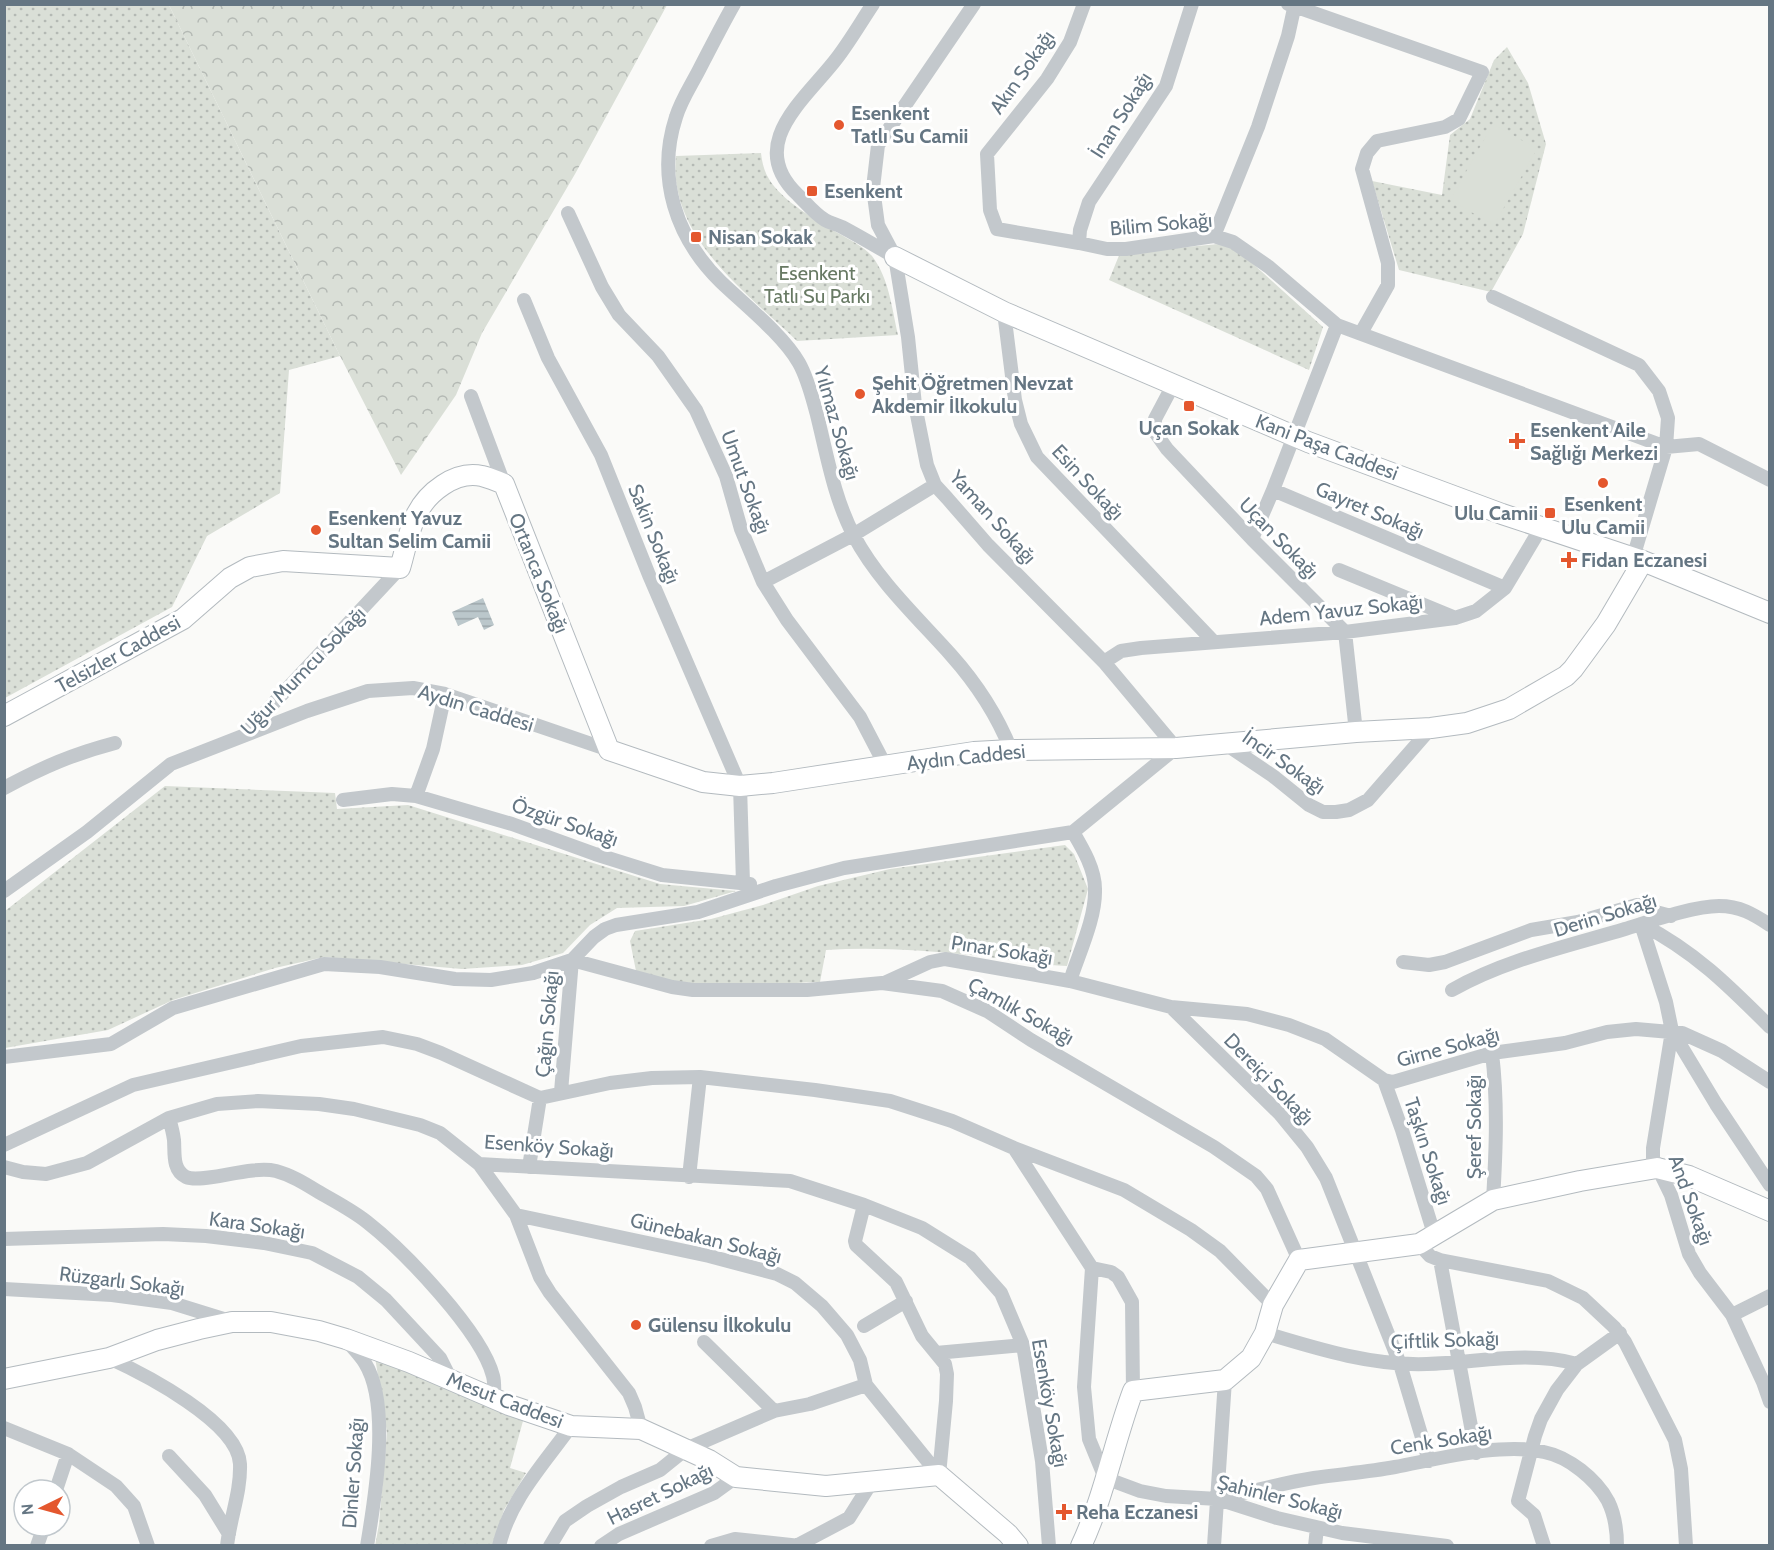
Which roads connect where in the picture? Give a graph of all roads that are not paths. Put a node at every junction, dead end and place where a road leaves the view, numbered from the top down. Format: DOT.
graph roads {
  1 [pos="734,4"];
  2 [pos="873,4"];
  3 [pos="974,4"];
  4 [pos="1084,4"];
  5 [pos="1192,4"];
  6 [pos="1292,5"];
  7 [pos="568,213"];
  8 [pos="997,229"];
  9 [pos="1214,236"];
  10 [pos="1079,243"];
  11 [pos="895,257"];
  12 [pos="1493,297"];
  13 [pos="524,300"];
  14 [pos="1004,312"];
  15 [pos="1336,325"];
  16 [pos="1361,333"];
  17 [pos="1173,385"];
  18 [pos="471,396"];
  19 [pos="1293,436"];
  20 [pos="1666,447"];
  21 [pos="1770,480"];
  22 [pos="504,484"];
  23 [pos="935,485"];
  24 [pos="1273,490"];
  25 [pos="1542,526"];
  26 [pos="853,535"];
  27 [pos="1252,539"];
  28 [pos="1638,560"];
  29 [pos="400,568"];
  30 [pos="1339,570"];
  31 [pos="763,582"];
  32 [pos="1505,588"];
  33 [pos="1770,613"];
  34 [pos="1455,618"];
  35 [pos="1345,632"];
  36 [pos="1214,642"];
  37 [pos="1104,662"];
  38 [pos="445,694"];
  39 [pos="4,716"];
  40 [pos="1431,728"];
  41 [pos="1356,732"];
  42 [pos="240,739"];
  43 [pos="115,743"];
  44 [pos="1224,743"];
  45 [pos="1176,748"];
  46 [pos="609,750"];
  47 [pos="1011,750"];
  48 [pos="885,765"];
  49 [pos="740,786"];
  50 [pos="4,788"];
  51 [pos="416,796"];
  52 [pos="343,800"];
  53 [pos="1073,832"];
  54 [pos="743,883"];
  55 [pos="776,886"];
  56 [pos="4,891"];
  57 [pos="1671,916"];
  58 [pos="1641,924"];
  59 [pos="1770,925"];
  60 [pos="572,960"];
  61 [pos="1403,962"];
  62 [pos="1071,981"];
  63 [pos="882,983"];
  64 [pos="1452,990"];
  65 [pos="1171,1007"];
  66 [pos="1770,1027"];
  67 [pos="1672,1031"];
  68 [pos="1492,1053"];
  69 [pos="4,1057"];
  70 [pos="700,1077"];
  71 [pos="1384,1080"];
  72 [pos="1770,1082"];
  73 [pos="561,1092"];
  74 [pos="540,1098"];
  75 [pos="169,1118"];
  76 [pos="4,1145"];
  77 [pos="1014,1148"];
  78 [pos="479,1164"];
  79 [pos="4,1167"];
  80 [pos="529,1167"];
  81 [pos="1657,1168"];
  82 [pos="689,1177"];
  83 [pos="1770,1185"];
  84 [pos="1492,1200"];
  85 [pos="864,1205"];
  86 [pos="1770,1211"];
  87 [pos="516,1215"];
  88 [pos="4,1239"];
  89 [pos="1426,1239"];
  90 [pos="1356,1252"];
  91 [pos="1299,1260"];
  92 [pos="1440,1260"];
  93 [pos="1092,1268"];
  94 [pos="4,1289"];
  95 [pos="1770,1296"];
  96 [pos="906,1301"];
  97 [pos="1273,1305"];
  98 [pos="1732,1315"];
  99 [pos="232,1322"];
  100 [pos="864,1326"];
  101 [pos="1265,1333"];
  102 [pos="1620,1334"];
  103 [pos="346,1339"];
  104 [pos="704,1342"];
  105 [pos="1023,1345"];
  106 [pos="936,1353"];
  107 [pos="109,1358"];
  108 [pos="1461,1362"];
  109 [pos="1400,1364"];
  110 [pos="1577,1364"];
  111 [pos="4,1379"];
  112 [pos="451,1380"];
  113 [pos="1225,1380"];
  114 [pos="866,1385"];
  115 [pos="1133,1391"];
  116 [pos="494,1399"];
  117 [pos="1770,1402"];
  118 [pos="774,1411"];
  119 [pos="571,1426"];
  120 [pos="4,1428"];
  121 [pos="641,1429"];
  122 [pos="686,1449"];
  123 [pos="1533,1450"];
  124 [pos="68,1454"];
  125 [pos="1476,1454"];
  126 [pos="169,1456"];
  127 [pos="1429,1461"];
  128 [pos="939,1475"];
  129 [pos="736,1477"];
  130 [pos="60,1478"];
  131 [pos="1105,1478"];
  132 [pos="871,1483"];
  133 [pos="1218,1499"];
  134 [pos="1317,1528"];
  135 [pos="228,1540"];
  136 [pos="148,1545"];
  137 [pos="367,1545"];
  138 [pos="499,1545"];
  139 [pos="550,1545"];
  140 [pos="601,1545"];
  141 [pos="711,1545"];
  142 [pos="799,1545"];
  143 [pos="1018,1545"];
  144 [pos="1049,1545"];
  145 [pos="1081,1545"];
  146 [pos="1214,1545"];
  147 [pos="1316,1545"];
  148 [pos="1447,1545"];
  149 [pos="1544,1545"];
  150 [pos="1617,1545"];
  151 [pos="1686,1545"];
  1 -- 26 [label="street, Yılmaz Sokağı"];
  2 -- 11 [label="street"];
  3 -- 11 [label="street, Yaman Sokağı"];
  4 -- 8 [label="street, Akın Sokağı"];
  5 -- 10 [label="street, İnan Sokağı"];
  6 -- 9 [label="street"];
  6 -- 16 [label="street"];
  7 -- 31 [label="street, Umut Sokağı"];
  8 -- 10 [label="street, Bilim Sokağı"];
  9 -- 10 [label="street, Bilim Sokağı"];
  9 -- 15 [label="street, Bilim Sokağı"];
  11 -- 14 [label="street, Kani Paşa Caddesi"];
  11 -- 23 [label="street, Yaman Sokağı"];
  12 -- 20 [label="street"];
  13 -- 49 [label="street, Sakin Sokağı"];
  14 -- 17 [label="street, Kani Paşa Caddesi"];
  14 -- 36 [label="street, Esin Sokağı"];
  15 -- 16 [label="street"];
  15 -- 19 [label="street"];
  16 -- 20 [label="street"];
  17 -- 19 [label="street, Kani Paşa Caddesi"];
  17 -- 27 [label="street, Uçan Sokağı"];
  18 -- 22 [label="street, Ortanca Sokağı"];
  19 -- 24 [label="street"];
  19 -- 25 [label="street, Kani Paşa Caddesi"];
  20 -- 21 [label="street"];
  20 -- 28 [label="street"];
  22 -- 29 [label="street, Uğur Mumcu Sokağı"];
  22 -- 46 [label="street, Ortanca Sokağı"];
  23 -- 26 [label="street"];
  23 -- 37 [label="street, Yaman Sokağı"];
  24 -- 27 [label="street"];
  24 -- 32 [label="street, Gayret Sokağı"];
  25 -- 28 [label="street, Kani Paşa Caddesi"];
  25 -- 32 [label="street, Adem Yavuz Sokağı"];
  26 -- 31 [label="street"];
  26 -- 47 [label="street, Yılmaz Sokağı"];
  27 -- 35 [label="street, Uçan Sokağı"];
  28 -- 33 [label="street, Kani Paşa Caddesi"];
  28 -- 40 [label="street, Aydın Caddesi"];
  29 -- 39 [label="street, Telsizler Caddesi"];
  29 -- 42 [label="street, Uğur Mumcu Sokağı"];
  30 -- 34 [label="street"];
  31 -- 48 [label="street, Umut Sokağı"];
  32 -- 34 [label="street, Adem Yavuz Sokağı"];
  34 -- 35 [label="street, Adem Yavuz Sokağı"];
  35 -- 36 [label="street, Adem Yavuz Sokağı"];
  35 -- 41 [label="street"];
  36 -- 37 [label="street, Adem Yavuz Sokağı"];
  37 -- 45 [label="street, Yaman Sokağı"];
  38 -- 42 [label="street, Aydın Caddesi"];
  38 -- 46 [label="street, Aydın Caddesi"];
  38 -- 51 [label="street"];
  40 -- 41 [label="street, Aydın Caddesi"];
  40 -- 44 [label="street, İncir Sokağı"];
  41 -- 44 [label="street, Aydın Caddesi"];
  42 -- 56 [label="street, Uğur Mumcu Sokağı"];
  43 -- 50 [label="street"];
  44 -- 45 [label="street, Aydın Caddesi"];
  45 -- 47 [label="street, Aydın Caddesi"];
  45 -- 53 [label="street"];
  46 -- 49 [label="street, Aydın Caddesi"];
  47 -- 48 [label="street, Aydın Caddesi"];
  48 -- 49 [label="street, Aydın Caddesi"];
  49 -- 54 [label="street"];
  51 -- 52 [label="street, Özgür Sokağı"];
  51 -- 54 [label="street, Özgür Sokağı"];
  53 -- 55 [label="street"];
  53 -- 62 [label="street, Pınar Sokağı"];
  54 -- 55 [label="street, Özgür Sokağı"];
  55 -- 60 [label="street"];
  57 -- 58 [label="street, Derin Sokağı"];
  57 -- 59 [label="street, Derin Sokağı"];
  57 -- 61 [label="street"];
  58 -- 64 [label="street, Derin Sokağı"];
  58 -- 66 [label="street"];
  58 -- 67 [label="street, And Sokağı"];
  60 -- 63 [label="street, Çamlık Sokağı"];
  60 -- 69 [label="street"];
  60 -- 73 [label="street, Çağın Sokağı"];
  62 -- 63 [label="street, Pınar Sokağı"];
  62 -- 65 [label="street, Girne Sokağı"];
  63 -- 91 [label="street, Çamlık Sokağı"];
  65 -- 71 [label="street, Girne Sokağı"];
  65 -- 90 [label="street, Dereiçi Sokağı"];
  67 -- 68 [label="street, Girne Sokağı"];
  67 -- 72 [label="street, Girne Sokağı"];
  67 -- 81 [label="street, And Sokağı"];
  67 -- 83 [label="street"];
  68 -- 71 [label="street, Girne Sokağı"];
  68 -- 84 [label="street, Şeref Sokağı"];
  70 -- 73 [label="street"];
  70 -- 77 [label="street"];
  70 -- 82 [label="street"];
  71 -- 89 [label="street, Taşkın Sokağı"];
  73 -- 74 [label="street"];
  74 -- 76 [label="street"];
  74 -- 80 [label="street"];
  75 -- 78 [label="street, Esenköy Sokağı"];
  75 -- 79 [label="street, Esenköy Sokağı"];
  75 -- 116 [label="street"];
  77 -- 93 [label="street"];
  77 -- 97 [label="street"];
  78 -- 80 [label="street, Esenköy Sokağı"];
  78 -- 87 [label="street"];
  80 -- 82 [label="street, Esenköy Sokağı"];
  81 -- 84 [label="street"];
  81 -- 86 [label="street"];
  81 -- 98 [label="street, And Sokağı"];
  82 -- 85 [label="street, Esenköy Sokağı"];
  84 -- 89 [label="street"];
  85 -- 96 [label="street"];
  85 -- 105 [label="street, Esenköy Sokağı"];
  87 -- 114 [label="street, Günebakan Sokağı"];
  87 -- 121 [label="street"];
  88 -- 112 [label="street, Kara Sokağı"];
  89 -- 90 [label="street"];
  89 -- 92 [label="street"];
  90 -- 91 [label="street"];
  90 -- 109 [label="street, Dereiçi Sokağı"];
  91 -- 97 [label="street"];
  92 -- 102 [label="street"];
  92 -- 108 [label="street"];
  93 -- 115 [label="street"];
  93 -- 131 [label="street"];
  94 -- 99 [label="street, Rüzgarlı Sokağı"];
  95 -- 98 [label="street"];
  96 -- 100 [label="street"];
  96 -- 106 [label="street"];
  97 -- 101 [label="street"];
  98 -- 117 [label="street, And Sokağı"];
  99 -- 103 [label="street, Mesut Caddesi"];
  99 -- 107 [label="street, Mesut Caddesi"];
  101 -- 109 [label="street, Çiftlik Sokağı"];
  101 -- 113 [label="street"];
  102 -- 110 [label="street"];
  102 -- 151 [label="street"];
  103 -- 112 [label="street, Mesut Caddesi"];
  103 -- 137 [label="street, Dinler Sokağı"];
  104 -- 118 [label="street"];
  105 -- 106 [label="street"];
  105 -- 144 [label="street, Esenköy Sokağı"];
  106 -- 128 [label="street"];
  107 -- 111 [label="street, Mesut Caddesi"];
  107 -- 135 [label="street"];
  108 -- 109 [label="street, Çiftlik Sokağı"];
  108 -- 110 [label="street, Çiftlik Sokağı"];
  108 -- 125 [label="street"];
  109 -- 127 [label="street, Dereiçi Sokağı"];
  110 -- 123 [label="street"];
  112 -- 116 [label="street, Mesut Caddesi"];
  113 -- 115 [label="street"];
  113 -- 133 [label="street"];
  114 -- 118 [label="street"];
  114 -- 128 [label="street"];
  115 -- 131 [label="street"];
  116 -- 119 [label="street, Mesut Caddesi"];
  118 -- 122 [label="street"];
  119 -- 121 [label="street, Mesut Caddesi"];
  119 -- 138 [label="street"];
  120 -- 124 [label="street"];
  121 -- 122 [label="street, Mesut Caddesi"];
  122 -- 129 [label="street, Mesut Caddesi"];
  122 -- 139 [label="street"];
  123 -- 125 [label="street, Cenk Sokağı"];
  123 -- 149 [label="street"];
  123 -- 150 [label="street, Cenk Sokağı"];
  124 -- 130 [label="street"];
  124 -- 136 [label="street"];
  125 -- 127 [label="street, Cenk Sokağı"];
  126 -- 135 [label="street"];
  127 -- 133 [label="street, Cenk Sokağı"];
  128 -- 132 [label="street, Mesut Caddesi"];
  128 -- 143 [label="street"];
  129 -- 132 [label="street, Mesut Caddesi"];
  129 -- 140 [label="street, Hasret Sokağı"];
  131 -- 133 [label="street, Şahinler Sokağı"];
  131 -- 145 [label="street"];
  132 -- 142 [label="street"];
  133 -- 134 [label="street, Şahinler Sokağı"];
  133 -- 146 [label="street"];
  134 -- 147 [label="street"];
  134 -- 148 [label="street, Şahinler Sokağı"];
  141 -- 142 [label="street"];
}
